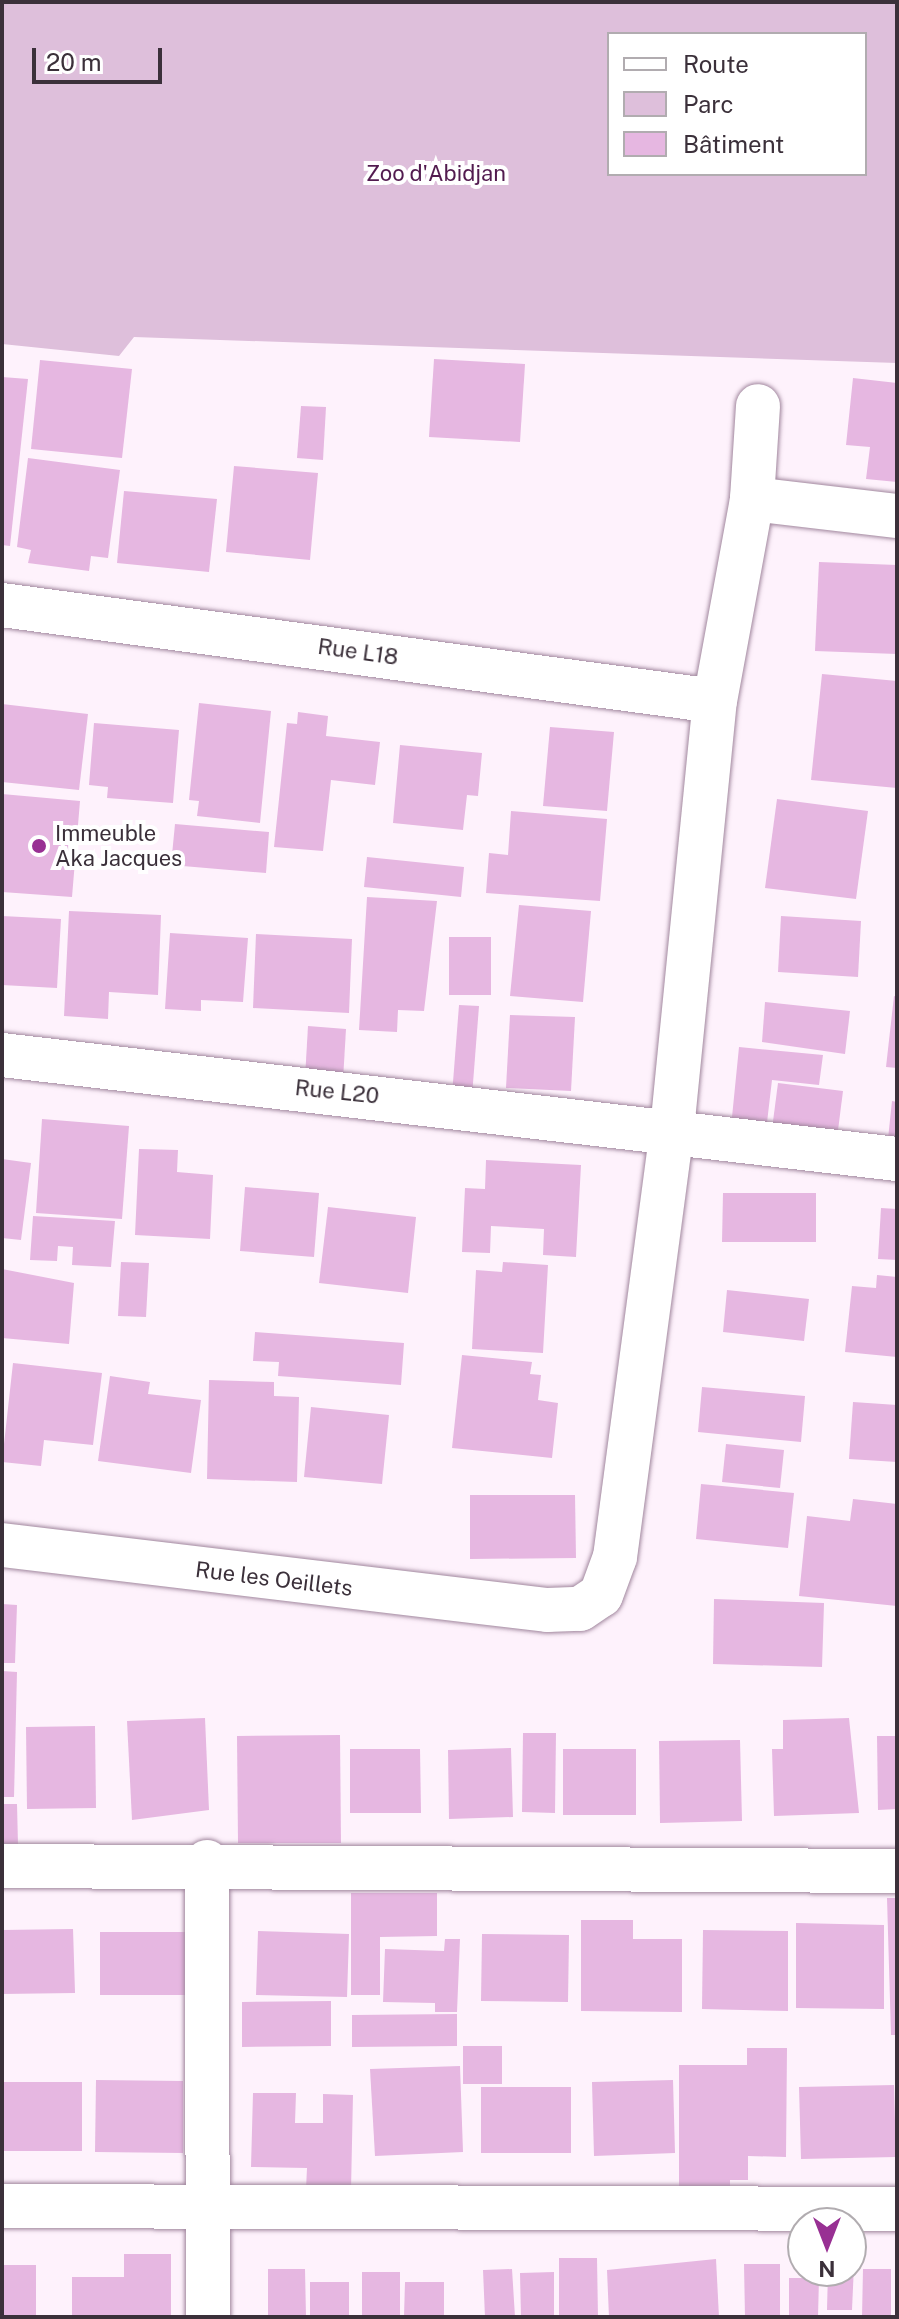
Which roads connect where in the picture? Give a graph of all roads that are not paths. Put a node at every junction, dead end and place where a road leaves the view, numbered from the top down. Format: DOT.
graph roads {
  1 [pos="758,406"];
  2 [pos="752,499"];
  3 [pos="897,516"];
  4 [pos="2,605"];
  5 [pos="715,701"];
  6 [pos="2,1055"];
  7 [pos="672,1130"];
  8 [pos="897,1159"];
  9 [pos="2,1545"];
  10 [pos="207,1862"];
  11 [pos="2,1866"];
  12 [pos="897,1871"];
  13 [pos="208,2203"];
  14 [pos="2,2206"];
  15 [pos="897,2209"];
  16 [pos="208,2317"];
  1 -- 2 [label="street, Rue les Oeillets"];
  2 -- 3 [label="street"];
  2 -- 5 [label="street, Rue les Oeillets"];
  4 -- 5 [label="street, Rue L18"];
  5 -- 7 [label="street, Rue les Oeillets"];
  6 -- 7 [label="street, Rue L20"];
  7 -- 8 [label="street, Rue L20"];
  7 -- 9 [label="street, Rue les Oeillets"];
  10 -- 11 [label="street"];
  10 -- 12 [label="street"];
  10 -- 13 [label="street"];
  13 -- 14 [label="street"];
  13 -- 15 [label="street"];
  13 -- 16 [label="street"];
}
